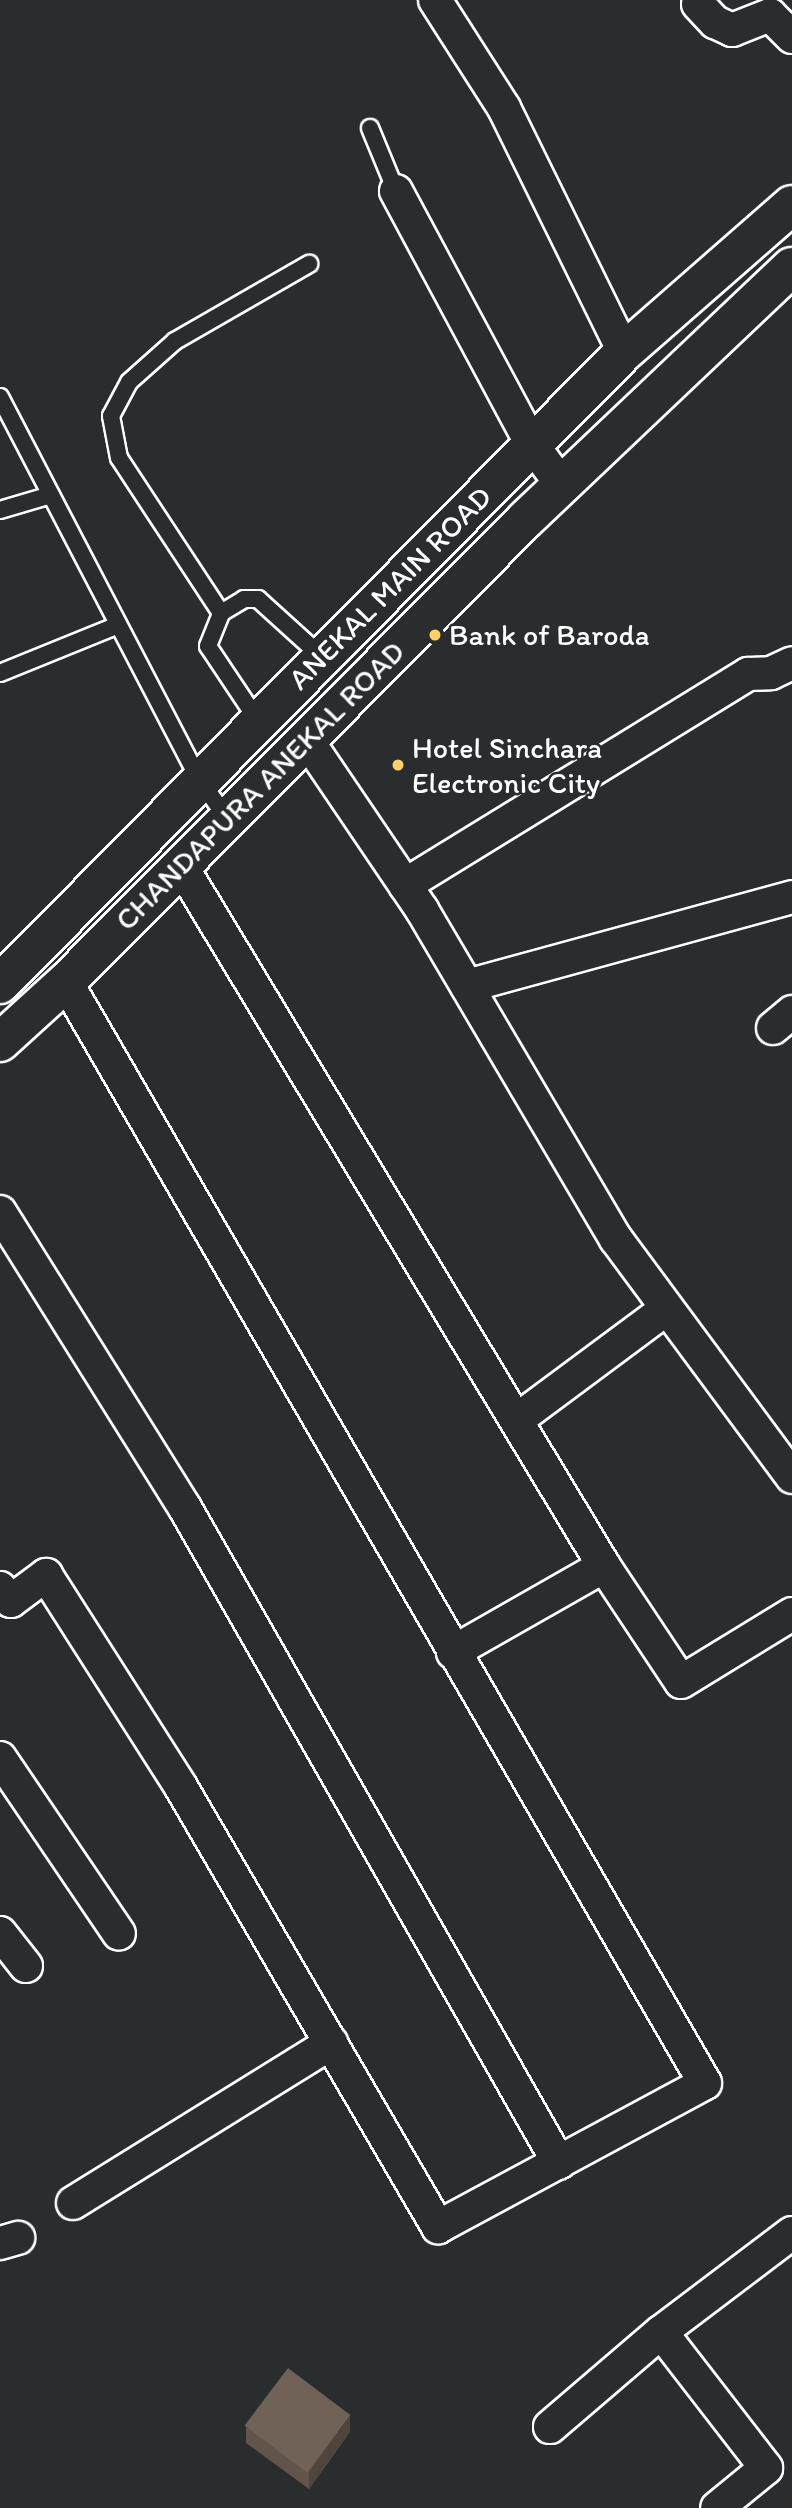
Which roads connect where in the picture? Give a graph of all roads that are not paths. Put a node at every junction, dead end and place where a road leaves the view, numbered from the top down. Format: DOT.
graph roads {
  1 [pos="435,0"];
  2 [pos="698,4"];
  3 [pos="792,37"];
  4 [pos="370,128"];
  5 [pos="396,191"];
  6 [pos="792,205"];
  7 [pos="309,264"];
  8 [pos="792,269"];
  9 [pos="624,352"];
  10 [pos="0,397"];
  11 [pos="533,446"];
  12 [pos="562,485"];
  13 [pos="51,495"];
  14 [pos="0,509"];
  15 [pos="221,613"];
  16 [pos="118,625"];
  17 [pos="323,657"];
  18 [pos="792,663"];
  19 [pos="0,673"];
  20 [pos="258,721"];
  21 [pos="307,740"];
  22 [pos="199,779"];
  23 [pos="226,818"];
  24 [pos="180,864"];
  25 [pos="405,885"];
  26 [pos="792,897"];
  27 [pos="66,982"];
  28 [pos="0,984"];
  29 [pos="467,986"];
  30 [pos="0,1042"];
  31 [pos="0,1212"];
  32 [pos="666,1309"];
  33 [pos="518,1419"];
  34 [pos="792,1477"];
  35 [pos="604,1566"];
  36 [pos="4,1599"];
  37 [pos="792,1614"];
  38 [pos="453,1652"];
  39 [pos="0,1758"];
  40 [pos="0,1933"];
  41 [pos="119,1934"];
  42 [pos="26,1966"];
  43 [pos="331,2043"];
  44 [pos="559,2162"];
  45 [pos="73,2203"];
  46 [pos="792,2233"];
  47 [pos="661,2332"];
  48 [pos="550,2427"];
  49 [pos="717,2508"];
  1 -- 9 [label="street"];
  2 -- 3 [label="street"];
  4 -- 5 [label="lane"];
  5 -- 11 [label="street"];
  6 -- 9 [label="main road, ANEKAL MAIN ROAD"];
  7 -- 15 [label="lane"];
  8 -- 12 [label="main road, CHANDAPURA ANEKAL ROAD"];
  9 -- 11 [label="main road, ANEKAL MAIN ROAD"];
  10 -- 13 [label="lane"];
  11 -- 12 [label="street"];
  11 -- 17 [label="main road, ANEKAL MAIN ROAD"];
  12 -- 21 [label="main road, CHANDAPURA ANEKAL ROAD"];
  13 -- 14 [label="lane"];
  13 -- 16 [label="lane"];
  15 -- 17 [label="lane"];
  15 -- 20 [label="lane"];
  16 -- 19 [label="lane"];
  16 -- 22 [label="lane"];
  17 -- 20 [label="main road, ANEKAL MAIN ROAD"];
  18 -- 25 [label="street"];
  20 -- 22 [label="main road, ANEKAL MAIN ROAD"];
  21 -- 23 [label="main road, CHANDAPURA ANEKAL ROAD"];
  21 -- 25 [label="street"];
  22 -- 23 [label="lane"];
  22 -- 28 [label="main road, ANEKAL MAIN ROAD"];
  23 -- 24 [label="main road, CHANDAPURA ANEKAL ROAD"];
  24 -- 27 [label="main road, CHANDAPURA ANEKAL ROAD"];
  24 -- 33 [label="street"];
  25 -- 29 [label="street"];
  26 -- 29 [label="street"];
  27 -- 30 [label="main road, CHANDAPURA ANEKAL ROAD"];
  27 -- 38 [label="street"];
  29 -- 32 [label="street"];
  31 -- 44 [label="street"];
  32 -- 33 [label="street"];
  32 -- 34 [label="street"];
  33 -- 35 [label="street"];
  35 -- 37 [label="street"];
  35 -- 38 [label="street"];
  36 -- 43 [label="street"];
  38 -- 44 [label="street"];
  39 -- 41 [label="street"];
  40 -- 42 [label="street"];
  43 -- 44 [label="street"];
  43 -- 45 [label="street"];
  46 -- 47 [label="street"];
  47 -- 48 [label="street"];
  47 -- 49 [label="street"];
}
